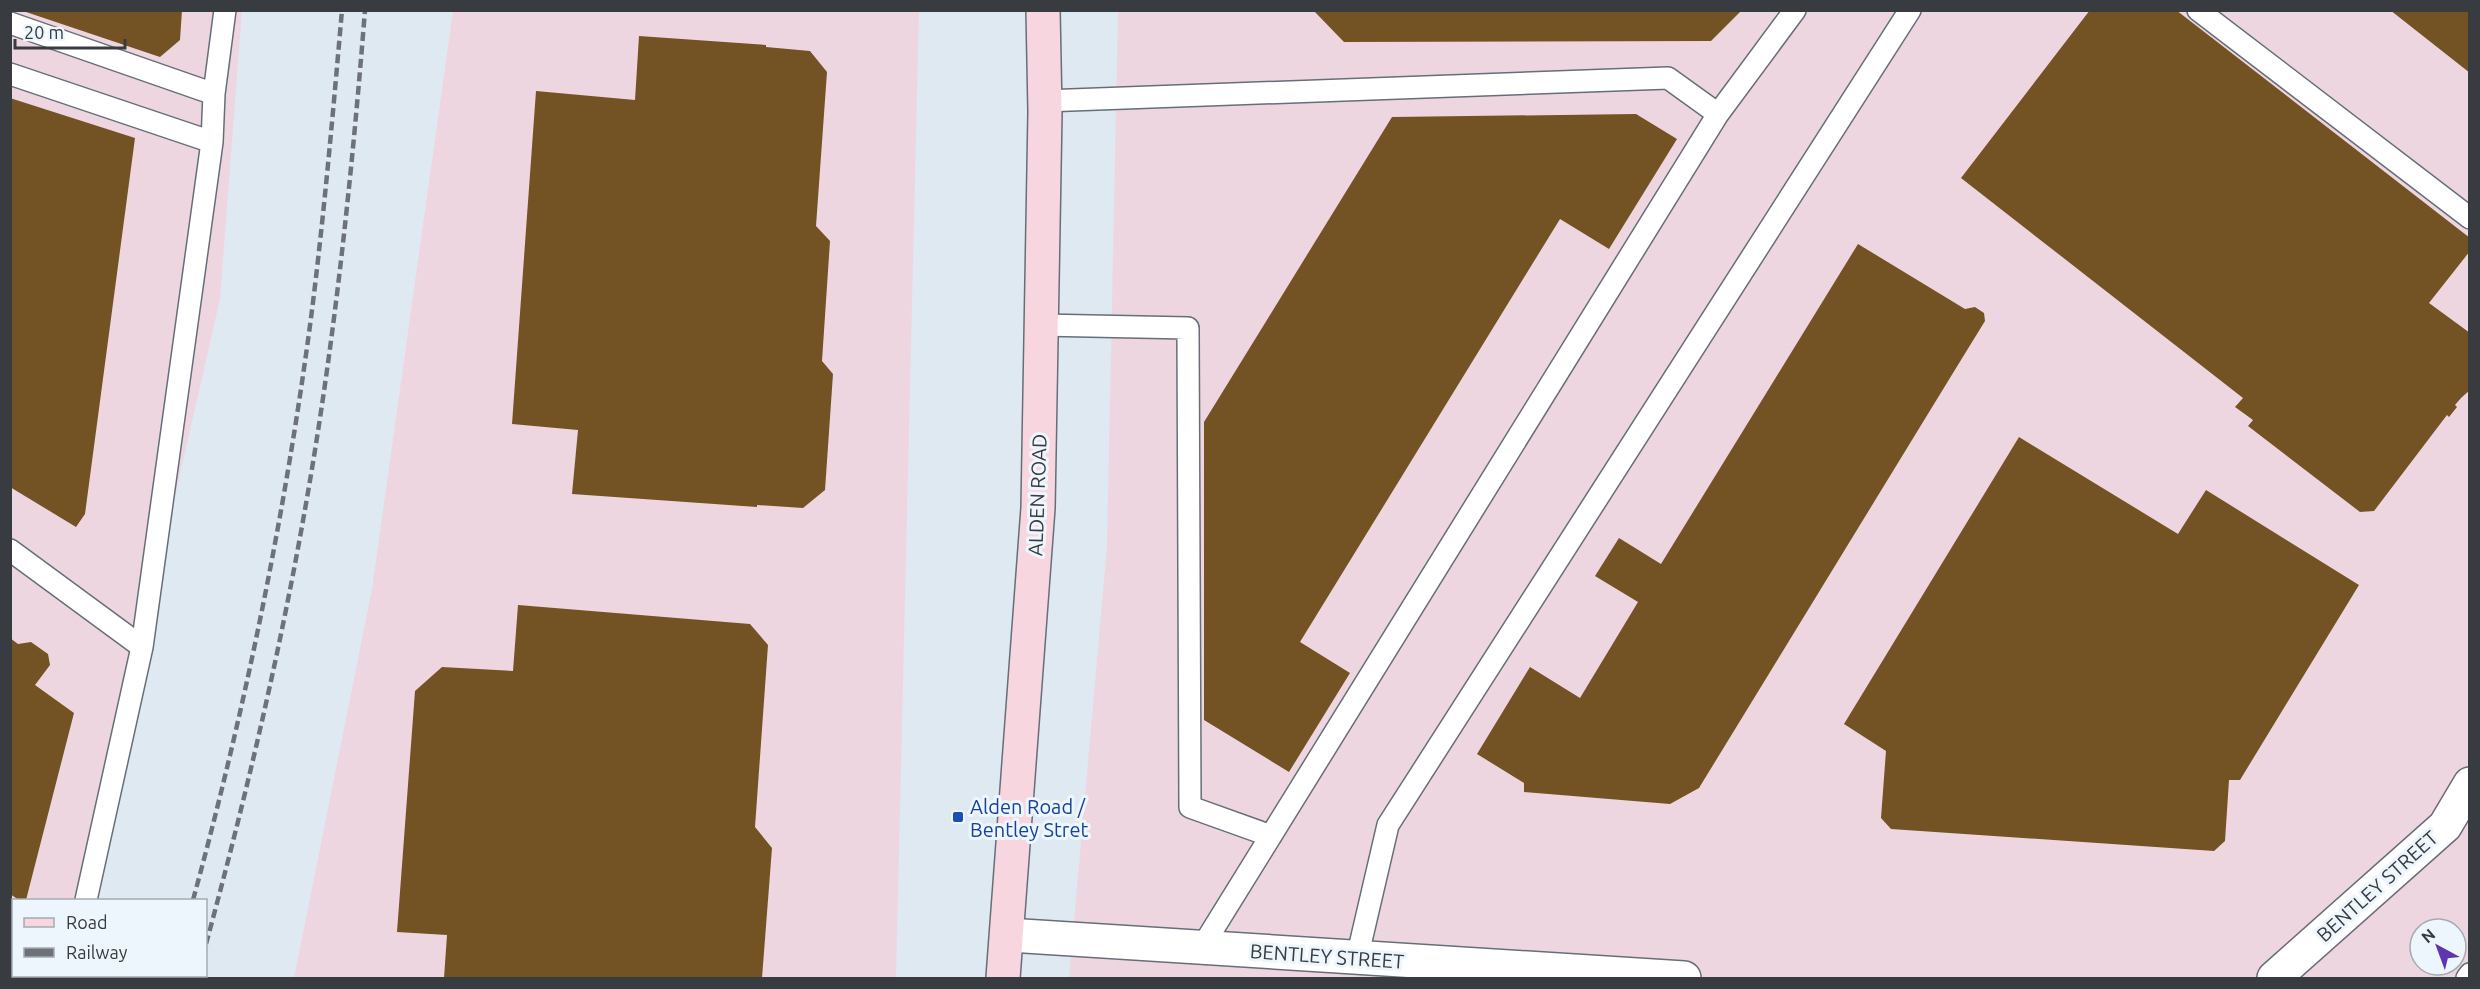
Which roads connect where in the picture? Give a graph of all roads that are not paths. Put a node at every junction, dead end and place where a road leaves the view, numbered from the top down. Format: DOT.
graph roads {
  1 [pos="225,10"];
  2 [pos="1044,10"];
  3 [pos="1795,10"];
  4 [pos="1910,10"];
  5 [pos="2198,10"];
  6 [pos="10,23"];
  7 [pos="10,74"];
  8 [pos="214,94"];
  9 [pos="1044,101"];
  10 [pos="1718,114"];
  11 [pos="212,142"];
  12 [pos="2469,218"];
  13 [pos="1041,325"];
  14 [pos="10,550"];
  15 [pos="142,647"];
  16 [pos="2469,784"];
  17 [pos="1271,836"];
  18 [pos="86,899"];
  19 [pos="1006,935"];
  20 [pos="1202,947"];
  21 [pos="1357,958"];
  22 [pos="1509,973"];
  23 [pos="2469,974"];
  24 [pos="1003,978"];
  25 [pos="1684,978"];
  26 [pos="2274,978"];
  27 [pos="2467,978"];
  1 -- 8 [label="lane"];
  2 -- 9 [label="main road, ALDEN ROAD"];
  3 -- 10 [label="lane"];
  4 -- 21 [label="lane"];
  5 -- 12 [label="lane"];
  6 -- 8 [label="lane"];
  7 -- 11 [label="lane"];
  8 -- 11 [label="lane"];
  9 -- 10 [label="lane"];
  9 -- 13 [label="main road, ALDEN ROAD"];
  10 -- 17 [label="lane"];
  11 -- 15 [label="lane"];
  13 -- 17 [label="lane"];
  13 -- 19 [label="main road, ALDEN ROAD"];
  14 -- 15 [label="lane"];
  15 -- 18 [label="lane"];
  16 -- 26 [label="street, BENTLEY STREET"];
  17 -- 20 [label="lane"];
  19 -- 20 [label="street, BENTLEY STREET"];
  19 -- 24 [label="main road, ALDEN ROAD"];
  20 -- 21 [label="street, BENTLEY STREET"];
  21 -- 22 [label="street, BENTLEY STREET"];
  22 -- 25 [label="street, BENTLEY STREET"];
  23 -- 27 [label="lane"];
}
